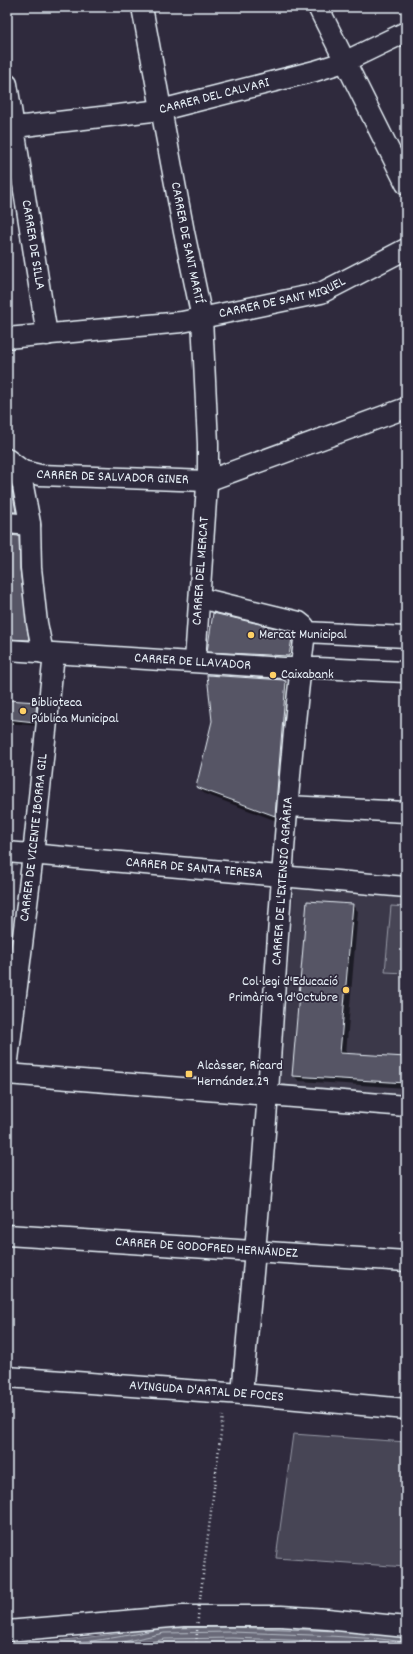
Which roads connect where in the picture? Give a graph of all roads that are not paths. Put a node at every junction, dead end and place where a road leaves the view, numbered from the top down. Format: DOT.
graph roads {
  1 [pos="142,7"];
  2 [pos="318,7"];
  3 [pos="406,32"];
  4 [pos="344,62"];
  5 [pos="7,84"];
  6 [pos="161,110"];
  7 [pos="15,127"];
  8 [pos="406,184"];
  9 [pos="406,249"];
  10 [pos="202,318"];
  11 [pos="47,335"];
  12 [pos="7,338"];
  13 [pos="406,408"];
  14 [pos="13,464"];
  15 [pos="207,481"];
  16 [pos="7,523"];
  17 [pos="30,525"];
  18 [pos="200,598"];
  19 [pos="305,632"];
  20 [pos="406,637"];
  21 [pos="7,650"];
  22 [pos="48,653"];
  23 [pos="195,662"];
  24 [pos="300,669"];
  25 [pos="406,672"];
  26 [pos="288,806"];
  27 [pos="406,812"];
  28 [pos="7,852"];
  29 [pos="33,855"];
  30 [pos="282,877"];
  31 [pos="406,887"];
  32 [pos="7,1068"];
  33 [pos="7,1074"];
  34 [pos="268,1094"];
  35 [pos="406,1106"];
  36 [pos="7,1235"];
  37 [pos="255,1251"];
  38 [pos="406,1262"];
  39 [pos="7,1377"];
  40 [pos="242,1394"];
  41 [pos="406,1409"];
  42 [pos="406,1628"];
  43 [pos="7,1630"];
  1 -- 6 [label="street, CARRER DE SANT MARTÍ"];
  2 -- 4 [label="street"];
  3 -- 4 [label="street, CARRER DEL CALVARI"];
  4 -- 6 [label="street, CARRER DEL CALVARI"];
  4 -- 8 [label="street"];
  5 -- 7 [label="street, CARRER DE SILLA"];
  6 -- 7 [label="street, CARRER DEL CALVARI"];
  6 -- 10 [label="street, CARRER DE SANT MARTÍ"];
  7 -- 11 [label="street, CARRER DE SILLA"];
  9 -- 10 [label="street, CARRER DE SANT MIQUEL"];
  10 -- 11 [label="street, CARRER DE SANT MIQUEL"];
  10 -- 15 [label="street, CARRER DE SANT MARTÍ"];
  11 -- 12 [label="street, CARRER DE SANT MIQUEL"];
  13 -- 15 [label="street"];
  14 -- 15 [label="street, CARRER DE SALVADOR GINER"];
  14 -- 17 [label="street, CARRER DE VICENTE IBORRA GIL"];
  15 -- 18 [label="street, CARRER DEL MERCAT"];
  16 -- 17 [label="street"];
  17 -- 22 [label="street, CARRER DE VICENTE IBORRA GIL"];
  18 -- 19 [label="street"];
  18 -- 23 [label="street, CARRER DEL MERCAT"];
  19 -- 20 [label="street"];
  19 -- 24 [label="street"];
  21 -- 22 [label="street, CARRER DE LLAVADOR"];
  22 -- 23 [label="street, CARRER DE LLAVADOR"];
  22 -- 29 [label="street, CARRER DE VICENTE IBORRA GIL"];
  23 -- 24 [label="street, CARRER DE LLAVADOR"];
  24 -- 25 [label="street, CARRER DE LLAVADOR"];
  24 -- 26 [label="street, CARRER DE L'EXTENSIÓ AGRÀRIA"];
  26 -- 27 [label="street"];
  26 -- 30 [label="street, CARRER DE L'EXTENSIÓ AGRÀRIA"];
  28 -- 29 [label="street, CARRER DE SANTA TERESA"];
  29 -- 30 [label="street, CARRER DE SANTA TERESA"];
  29 -- 32 [label="street, CARRER DE VICENTE IBORRA GIL"];
  30 -- 31 [label="street, CARRER DE SANTA TERESA"];
  30 -- 34 [label="street, CARRER DE L'EXTENSIÓ AGRÀRIA"];
  33 -- 34 [label="street"];
  34 -- 35 [label="street"];
  34 -- 37 [label="street, CARRER DE L'EXTENSIÓ AGRÀRIA"];
  36 -- 37 [label="street, CARRER DE GODOFRED HERNÁNDEZ"];
  37 -- 38 [label="street, CARRER DE GODOFRED HERNÁNDEZ"];
  37 -- 40 [label="street, CARRER DE L'EXTENSIÓ AGRÀRIA"];
  39 -- 40 [label="street, AVINGUDA D'ARTAL DE FOCES"];
  40 -- 41 [label="street, AVINGUDA D'ARTAL DE FOCES"];
  42 -- 43 [label="street"];
}
